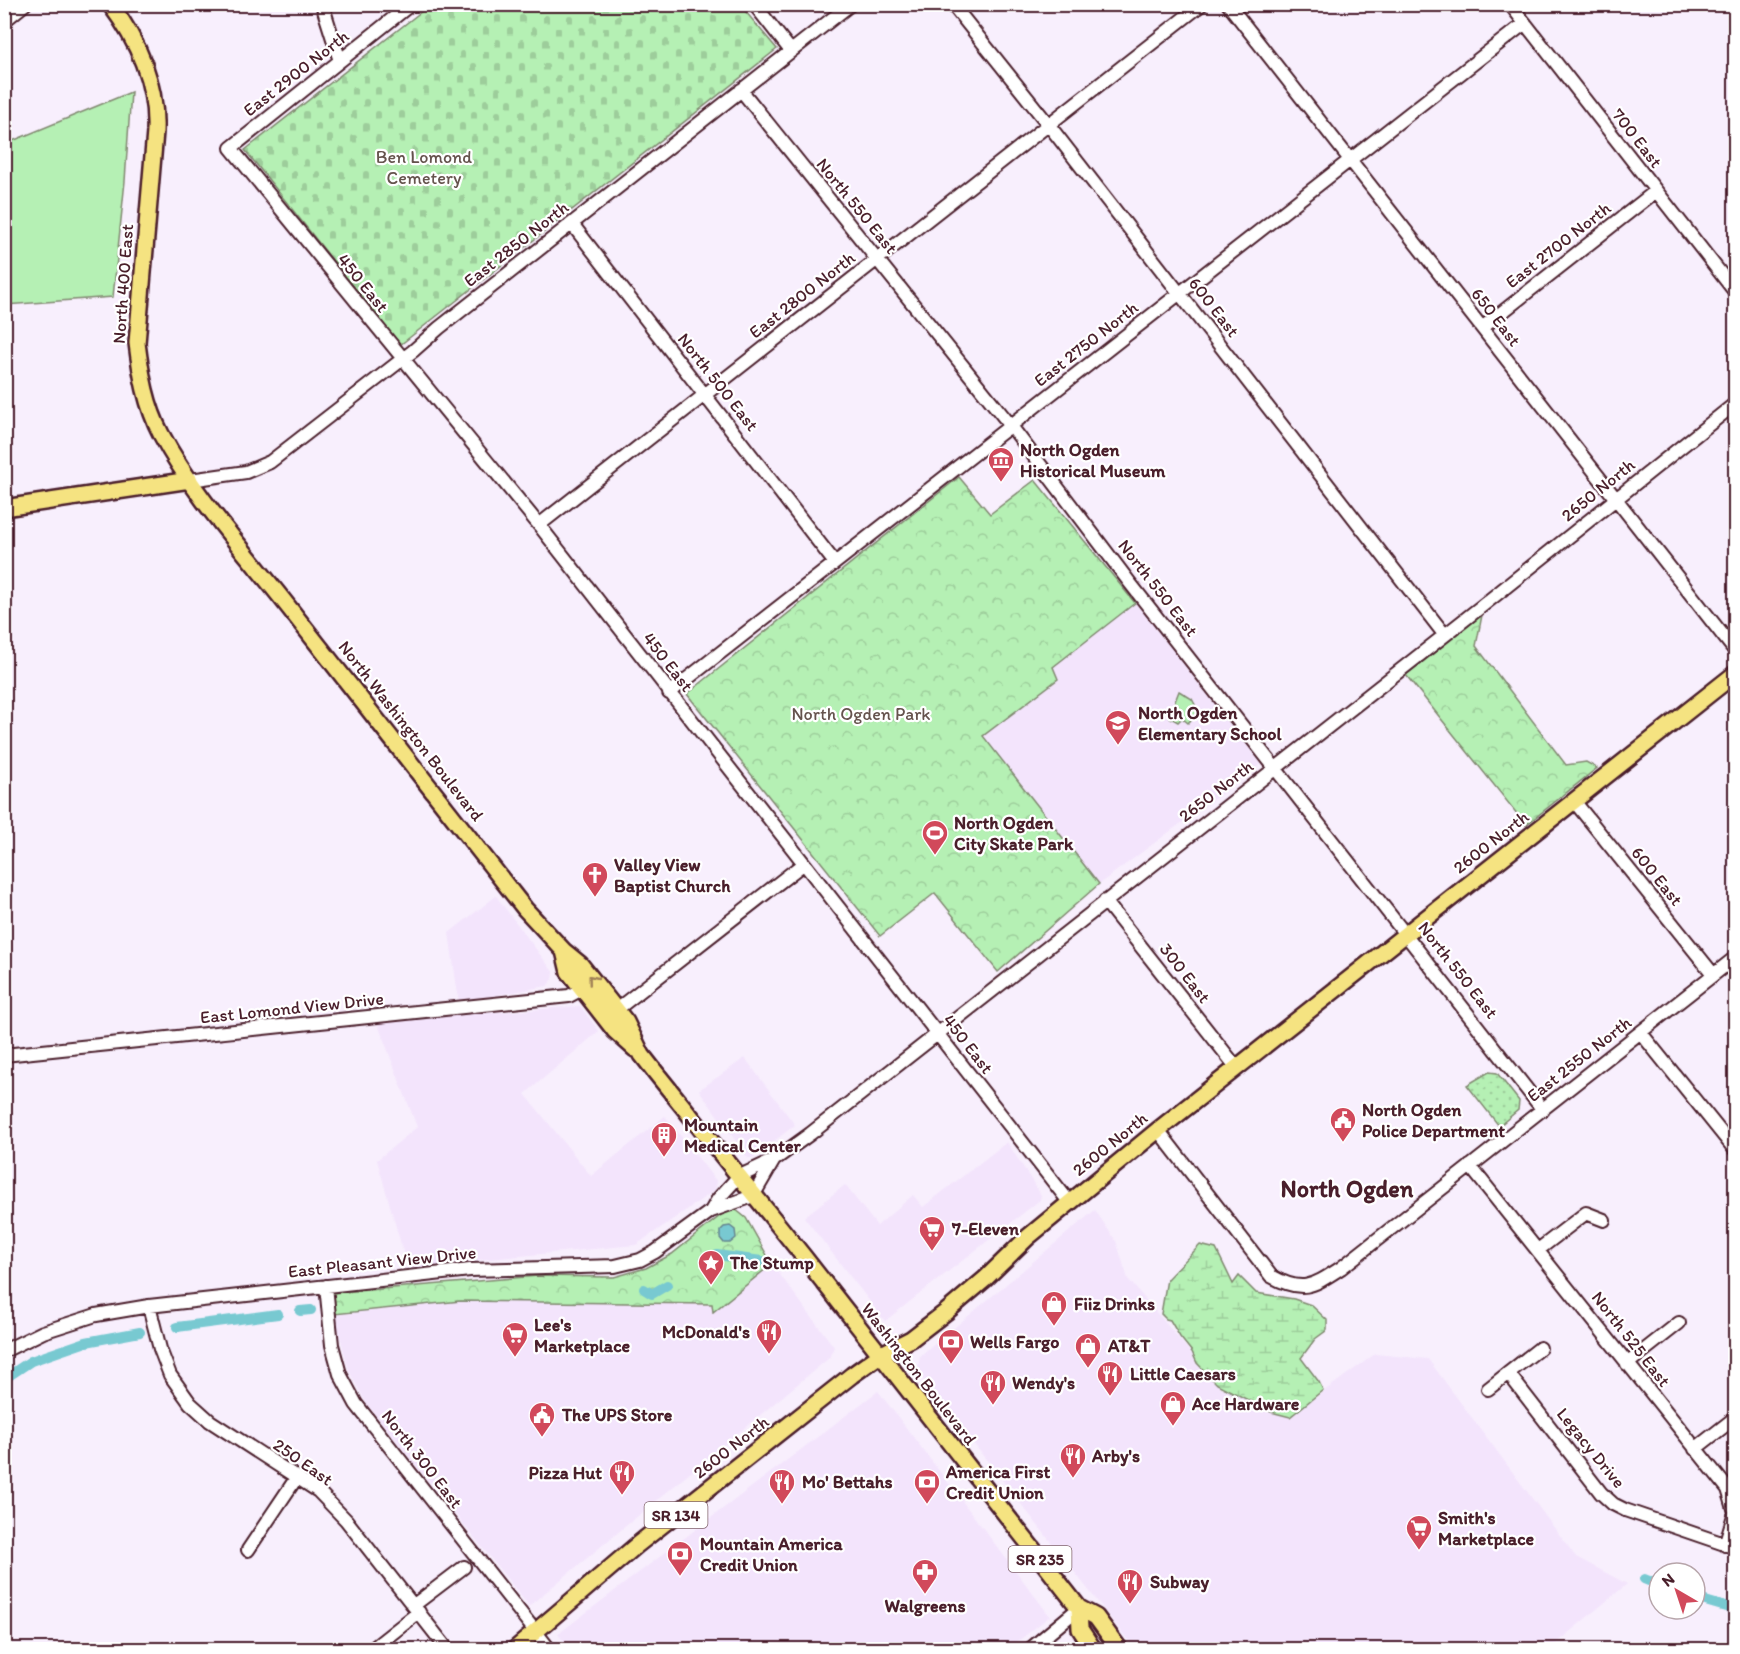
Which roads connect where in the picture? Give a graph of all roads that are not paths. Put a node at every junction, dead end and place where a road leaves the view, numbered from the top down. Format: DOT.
graph roads {
  1 [pos="26,4"];
  2 [pos="110,4"];
  3 [pos="322,4"];
  4 [pos="411,4"];
  5 [pos="754,4"];
  6 [pos="851,4"];
  7 [pos="952,4"];
  8 [pos="1202,4"];
  9 [pos="1228,4"];
  10 [pos="1510,4"];
  11 [pos="4,21"];
  12 [pos="1525,23"];
  13 [pos="791,51"];
  14 [pos="340,61"];
  15 [pos="741,90"];
  16 [pos="1048,124"];
  17 [pos="231,148"];
  18 [pos="1351,160"];
  19 [pos="1656,191"];
  20 [pos="572,224"];
  21 [pos="877,259"];
  22 [pos="1735,291"];
  23 [pos="1180,293"];
  24 [pos="1482,328"];
  25 [pos="403,359"];
  26 [pos="705,394"];
  27 [pos="1736,403"];
  28 [pos="1011,426"];
  29 [pos="190,480"];
  30 [pos="1615,498"];
  31 [pos="4,508"];
  32 [pos="538,525"];
  33 [pos="229,532"];
  34 [pos="835,563"];
  35 [pos="1444,634"];
  36 [pos="1736,652"];
  37 [pos="1736,673"];
  38 [pos="669,693"];
  39 [pos="1275,767"];
  40 [pos="1574,801"];
  41 [pos="803,864"];
  42 [pos="1105,901"];
  43 [pos="1406,933"];
  44 [pos="564,951"];
  45 [pos="1736,957"];
  46 [pos="1713,974"];
  47 [pos="582,989"];
  48 [pos="616,1010"];
  49 [pos="1641,1033"];
  50 [pos="938,1034"];
  51 [pos="4,1054"];
  52 [pos="642,1055"];
  53 [pos="1237,1068"];
  54 [pos="1543,1110"];
  55 [pos="691,1117"];
  56 [pos="1158,1130"];
  57 [pos="1736,1151"];
  58 [pos="774,1160"];
  59 [pos="1470,1166"];
  60 [pos="738,1177"];
  61 [pos="753,1196"];
  62 [pos="1070,1203"];
  63 [pos="711,1210"];
  64 [pos="1604,1220"];
  65 [pos="1538,1250"];
  66 [pos="326,1286"];
  67 [pos="149,1306"];
  68 [pos="1678,1323"];
  69 [pos="1540,1348"];
  70 [pos="4,1351"];
  71 [pos="879,1355"];
  72 [pos="1627,1364"];
  73 [pos="1508,1373"];
  74 [pos="1488,1389"];
  75 [pos="1736,1417"];
  76 [pos="1695,1449"];
  77 [pos="297,1478"];
  78 [pos="1730,1547"];
  79 [pos="248,1550"];
  80 [pos="464,1567"];
  81 [pos="1078,1608"];
  82 [pos="416,1609"];
  83 [pos="536,1632"];
  84 [pos="371,1650"];
  85 [pos="448,1650"];
  86 [pos="514,1650"];
  87 [pos="550,1650"];
  88 [pos="1029,1650"];
  89 [pos="1094,1650"];
  90 [pos="1120,1650"];
  1 -- 11 [label="street"];
  2 -- 29 [label="main road, North 400 East"];
  3 -- 14 [label="street"];
  4 -- 14 [label="street, East 2900 North"];
  5 -- 13 [label="street"];
  6 -- 13 [label="street, East 2850 North"];
  7 -- 16 [label="street, 600 East"];
  8 -- 16 [label="street, East 2800 North"];
  9 -- 18 [label="street, 650 East"];
  10 -- 12 [label="street, 700 East"];
  12 -- 18 [label="street, East 2750 North"];
  12 -- 19 [label="street, 700 East"];
  13 -- 15 [label="street, East 2850 North"];
  14 -- 17 [label="street, East 2900 North"];
  15 -- 20 [label="street, East 2850 North"];
  15 -- 21 [label="street, North 550 East"];
  16 -- 21 [label="street, East 2800 North"];
  16 -- 23 [label="street, 600 East"];
  17 -- 25 [label="street, 450 East"];
  18 -- 23 [label="street, East 2750 North"];
  18 -- 24 [label="street, 650 East"];
  19 -- 22 [label="street, 700 East"];
  19 -- 24 [label="street, East 2700 North"];
  20 -- 25 [label="street, East 2850 North"];
  20 -- 26 [label="street, North 500 East"];
  21 -- 26 [label="street, East 2800 North"];
  21 -- 28 [label="street, North 550 East"];
  23 -- 28 [label="street, East 2750 North"];
  23 -- 35 [label="street, 600 East"];
  24 -- 30 [label="street, 650 East"];
  25 -- 29 [label="street, East 2850 North"];
  25 -- 32 [label="street, 450 East"];
  26 -- 32 [label="street, East 2800 North"];
  26 -- 34 [label="street, North 500 East"];
  27 -- 30 [label="street, 2650 North"];
  28 -- 34 [label="street, East 2750 North"];
  28 -- 39 [label="street, North 550 East"];
  29 -- 31 [label="main road"];
  29 -- 33 [label="main road, North 400 East"];
  30 -- 35 [label="street, 2650 North"];
  30 -- 36 [label="street, 650 East"];
  32 -- 38 [label="street, 450 East"];
  33 -- 44 [label="main road, North Washington Boulevard"];
  34 -- 38 [label="street, East 2750 North"];
  35 -- 39 [label="street, 2650 North"];
  37 -- 40 [label="main road, 2600 North"];
  38 -- 41 [label="street, 450 East"];
  39 -- 42 [label="street, 2650 North"];
  39 -- 43 [label="street, North 550 East"];
  40 -- 43 [label="main road, 2600 North"];
  40 -- 46 [label="street, 600 East"];
  41 -- 48 [label="street"];
  41 -- 50 [label="street, 450 East"];
  42 -- 50 [label="street, 2650 North"];
  42 -- 53 [label="street, 300 East"];
  43 -- 53 [label="main road, 2600 North"];
  43 -- 54 [label="street, North 550 East"];
  44 -- 47 [label="main road, North Washington Boulevard"];
  48 -- 44 [label="main road, North Washington Boulevard, one-way"];
  45 -- 46 [label="street, East 2550 North"];
  46 -- 49 [label="street, East 2550 North"];
  47 -- 51 [label="street, East Lomond View Drive"];
  47 -- 52 [label="main road, North Washington Boulevard"];
  48 -- 52 [label="main road, North Washington Boulevard"];
  49 -- 54 [label="street, East 2550 North"];
  49 -- 57 [label="street"];
  50 -- 58 [label="street, 2650 North"];
  50 -- 62 [label="street, 450 East"];
  52 -- 55 [label="main road, North Washington Boulevard"];
  53 -- 56 [label="main road, 2600 North"];
  54 -- 59 [label="street, East 2550 North"];
  55 -- 60 [label="main road, Washington Boulevard"];
  56 -- 59 [label="street, East 2550 North"];
  56 -- 62 [label="main road, 2600 North"];
  58 -- 60 [label="street, 2650 North"];
  58 -- 61 [label="street, 2650 North"];
  59 -- 65 [label="street, North 525 East"];
  60 -- 61 [label="main road, Washington Boulevard"];
  60 -- 63 [label="street"];
  61 -- 63 [label="street, East Pleasant View Drive"];
  61 -- 71 [label="main road, Washington Boulevard"];
  62 -- 71 [label="main road, 2600 North"];
  63 -- 66 [label="street, East Pleasant View Drive"];
  64 -- 65 [label="street"];
  65 -- 72 [label="street, North 525 East"];
  66 -- 67 [label="street, East Pleasant View Drive"];
  66 -- 83 [label="street, North 300 East"];
  67 -- 70 [label="street, East Pleasant View Drive"];
  67 -- 77 [label="street, 250 East"];
  68 -- 72 [label="street"];
  69 -- 73 [label="street"];
  71 -- 81 [label="main road, Washington Boulevard / SR 235"];
  71 -- 83 [label="main road, 2600 North / SR 134"];
  72 -- 76 [label="street, North 525 East"];
  73 -- 74 [label="street"];
  73 -- 78 [label="street, Legacy Drive"];
  75 -- 76 [label="street"];
  76 -- 78 [label="street, North 525 East"];
  77 -- 79 [label="street"];
  77 -- 82 [label="street, 250 East"];
  80 -- 82 [label="street"];
  81 -- 88 [label="street"];
  81 -- 89 [label="main road, SR 235"];
  81 -- 90 [label="main road, Washington Boulevard / SR 235"];
  82 -- 84 [label="street"];
  82 -- 85 [label="street, 250 East"];
  83 -- 86 [label="main road, 2600 North / SR 134"];
  83 -- 87 [label="street, North 300 East"];
}
